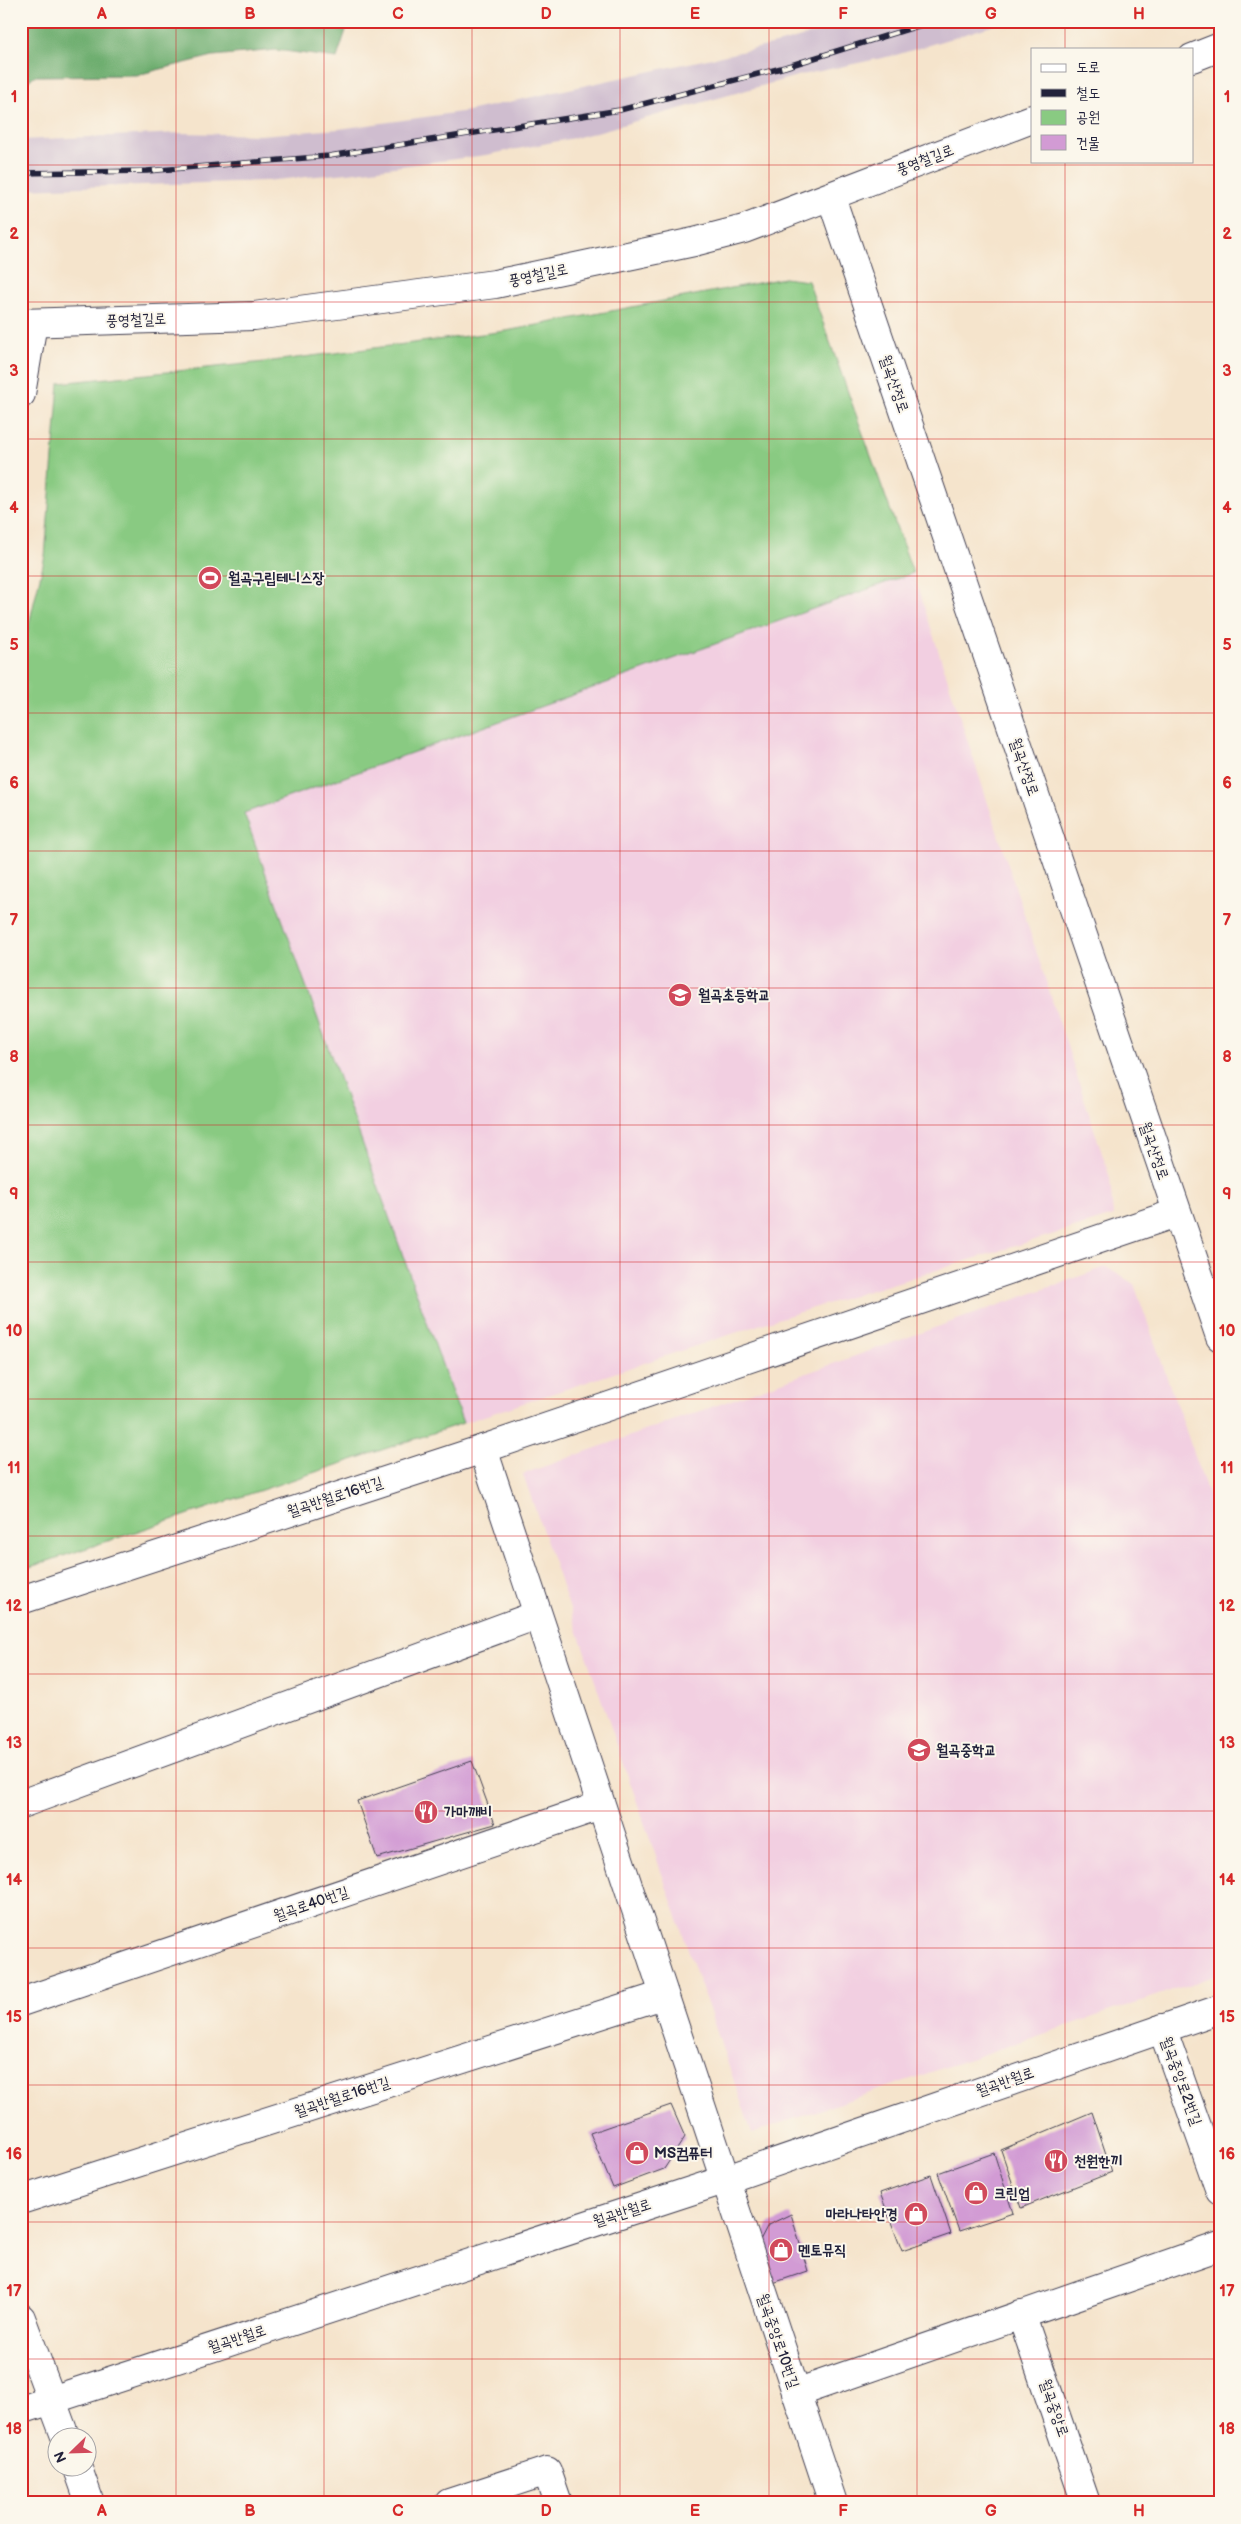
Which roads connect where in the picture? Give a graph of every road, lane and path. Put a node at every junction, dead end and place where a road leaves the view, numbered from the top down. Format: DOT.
graph roads {
  1 [pos="1220,47"];
  2 [pos="1194,57"];
  3 [pos="1031,119"];
  4 [pos="831,197"];
  5 [pos="27,323"];
  6 [pos="21,394"];
  7 [pos="1176,1213"];
  8 [pos="1220,1337"];
  9 [pos="483,1449"];
  10 [pos="21,1600"];
  11 [pos="537,1616"];
  12 [pos="21,1804"];
  13 [pos="600,1806"];
  14 [pos="663,1995"];
  15 [pos="21,2002"];
  16 [pos="1220,2009"];
  17 [pos="1162,2028"];
  18 [pos="724,2180"];
  19 [pos="1220,2191"];
  20 [pos="21,2200"];
  21 [pos="1220,2246"];
  22 [pos="1021,2314"];
  23 [pos="21,2318"];
  24 [pos="796,2393"];
  25 [pos="52,2400"];
  26 [pos="21,2410"];
  27 [pos="61,2426"];
  28 [pos="81,2476"];
  29 [pos="90,2503"];
  30 [pos="449,2503"];
  31 [pos="558,2503"];
  32 [pos="832,2503"];
  33 [pos="1086,2503"];
  1 -- 2 [label="street"];
  3 -- 4 [label="street, 풍영철길로"];
  4 -- 5 [label="street, 풍영철길로"];
  4 -- 7 [label="street, 월곡산정로"];
  5 -- 6 [label="street"];
  7 -- 8 [label="street, 월곡산정로"];
  7 -- 9 [label="street, 월곡반월로16번길"];
  9 -- 10 [label="street, 월곡반월로16번길"];
  9 -- 11 [label="street"];
  11 -- 12 [label="street"];
  11 -- 13 [label="street"];
  13 -- 14 [label="street"];
  13 -- 15 [label="street, 월곡로40번길"];
  14 -- 18 [label="street"];
  14 -- 20 [label="street, 월곡반월로16번길"];
  16 -- 17 [label="street, 월곡반월로"];
  17 -- 18 [label="street, 월곡반월로"];
  17 -- 19 [label="street, 월곡중앙로2번길"];
  18 -- 24 [label="street, 월곡중앙로10번길"];
  18 -- 25 [label="street, 월곡반월로"];
  21 -- 22 [label="street"];
  22 -- 24 [label="street"];
  22 -- 33 [label="street, 월곡중앙로"];
  23 -- 25 [label="street"];
  24 -- 32 [label="street, 월곡중앙로10번길"];
  25 -- 26 [label="street, 월곡반월로"];
  25 -- 27 [label="street"];
  28 -- 29 [label="street"];
  30 -- 31 [label="street"];
}
